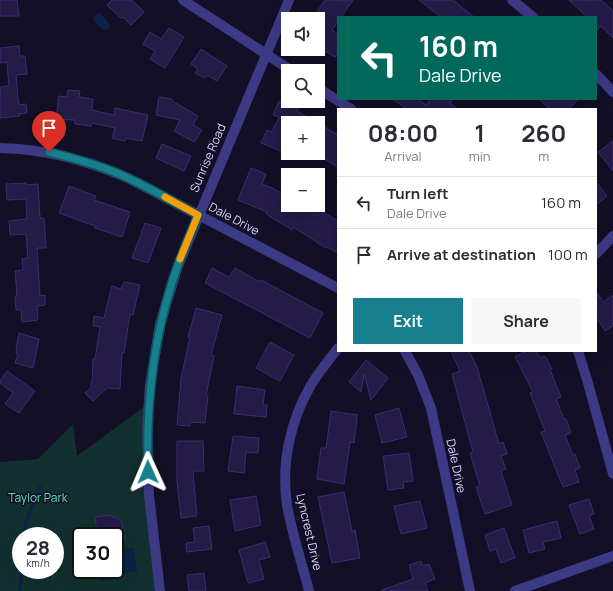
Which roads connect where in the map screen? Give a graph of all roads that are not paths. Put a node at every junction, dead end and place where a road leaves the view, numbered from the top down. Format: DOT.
graph roads {
  1 [pos="184,0"];
  2 [pos="289,0"];
  3 [pos="512,0"];
  4 [pos="532,16"];
  5 [pos="266,54"];
  6 [pos="281,64"];
  7 [pos="597,75"];
  8 [pos="325,92"];
  9 [pos="613,92"];
  10 [pos="349,108"];
  11 [pos="0,148"];
  12 [pos="198,215"];
  13 [pos="613,236"];
  14 [pos="597,253"];
  15 [pos="337,287"];
  16 [pos="337,349"];
  17 [pos="406,352"];
  18 [pos="578,352"];
  19 [pos="613,474"];
  20 [pos="613,556"];
  21 [pos="160,591"];
  22 [pos="309,591"];
  23 [pos="470,591"];
  24 [pos="515,591"];
  1 -- 5 [label="street"];
  2 -- 5 [label="street, Sunrise Road"];
  3 -- 4 [label="street"];
  5 -- 6 [label="street"];
  5 -- 12 [label="street, Sunrise Road"];
  7 -- 9 [label="street"];
  8 -- 10 [label="street"];
  11 -- 12 [label="street, Dale Drive"];
  12 -- 15 [label="street, Dale Drive"];
  12 -- 21 [label="street, Sunrise Road"];
  13 -- 14 [label="street"];
  16 -- 22 [label="street, Lyncrest Drive"];
  17 -- 23 [label="street, Dale Drive"];
  18 -- 19 [label="street"];
  20 -- 24 [label="street"];
}
